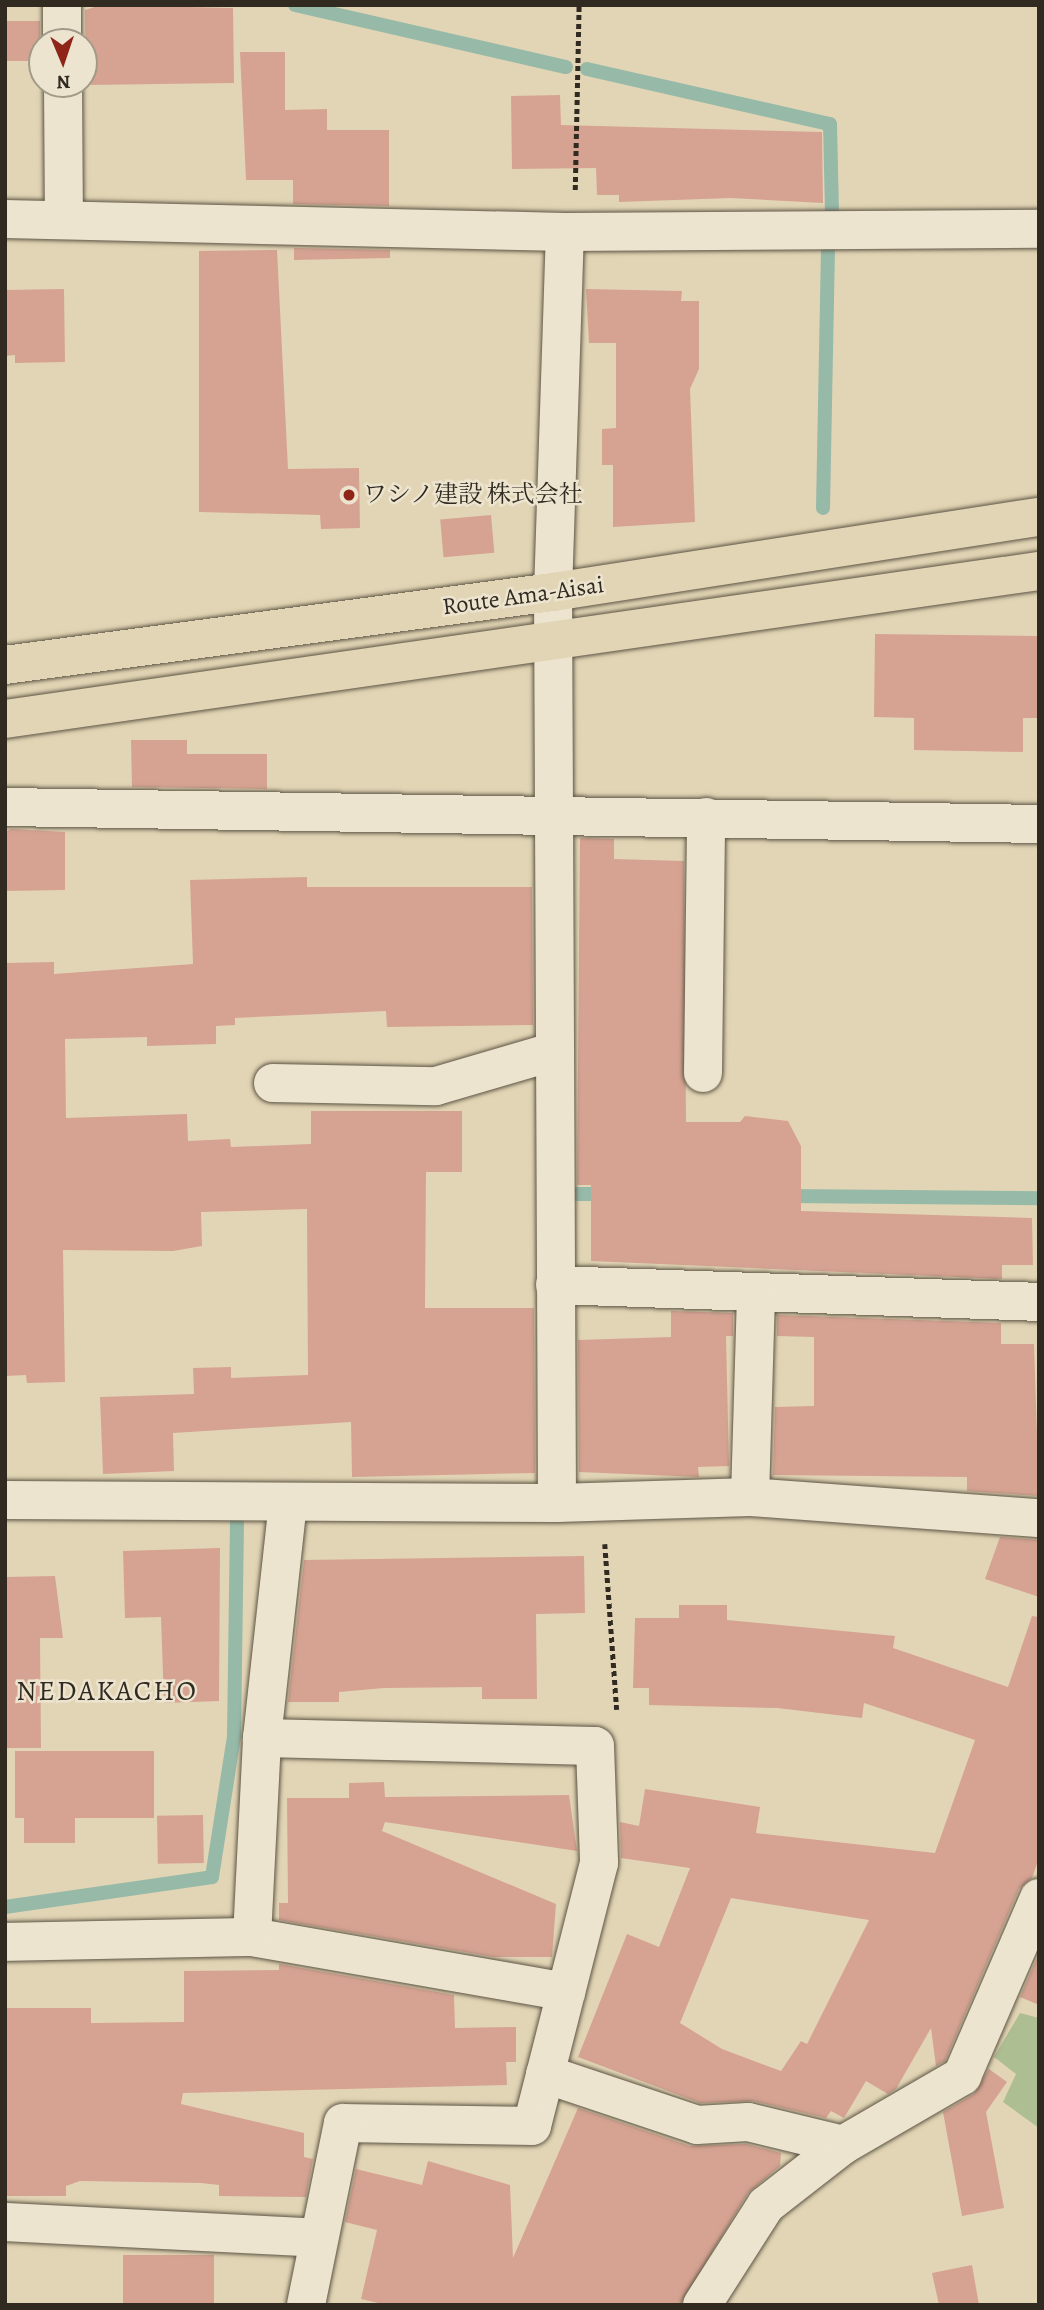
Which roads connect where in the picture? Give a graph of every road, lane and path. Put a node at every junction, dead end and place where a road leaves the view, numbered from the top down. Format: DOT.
graph roads {
  1 [pos="62,5"];
  2 [pos="579,5"];
  3 [pos="62,28"];
  4 [pos="62,98"];
  5 [pos="5,219"];
  6 [pos="64,220"];
  7 [pos="1039,229"];
  8 [pos="570,232"];
  9 [pos="1039,517"];
  10 [pos="1039,571"];
  11 [pos="553,592"];
  12 [pos="552,638"];
  13 [pos="5,665"];
  14 [pos="5,719"];
  15 [pos="5,807"];
  16 [pos="552,813"];
  17 [pos="706,817"];
  18 [pos="1039,824"];
  19 [pos="552,1052"];
  20 [pos="703,1073"];
  21 [pos="273,1083"];
  22 [pos="555,1285"];
  23 [pos="756,1292"];
  24 [pos="1039,1302"];
  25 [pos="750,1497"];
  26 [pos="5,1500"];
  27 [pos="602,1501"];
  28 [pos="288,1503"];
  29 [pos="557,1503"];
  30 [pos="1039,1518"];
  31 [pos="262,1738"];
  32 [pos="595,1746"];
  33 [pos="1039,1898"];
  34 [pos="252,1937"];
  35 [pos="5,1942"];
  36 [pos="1031,1946"];
  37 [pos="566,1992"];
  38 [pos="545,2074"];
  39 [pos="843,2145"];
  40 [pos="5,2222"];
  41 [pos="319,2238"];
  42 [pos="306,2305"];
  43 [pos="702,2305"];
  1 -- 3 [label="street"];
  2 -- 8 [label="path"];
  4 -- 6 [label="street"];
  5 -- 6 [label="street"];
  6 -- 8 [label="street"];
  7 -- 8 [label="street"];
  8 -- 11 [label="street"];
  9 -- 11 [label="main road, Route Ama-Aisai"];
  10 -- 12 [label="main road, Route Ama-Aisai"];
  11 -- 12 [label="street"];
  11 -- 13 [label="main road, Route Ama-Aisai"];
  12 -- 14 [label="main road, Route Ama-Aisai"];
  12 -- 16 [label="street"];
  15 -- 16 [label="street"];
  16 -- 17 [label="street"];
  16 -- 19 [label="street"];
  17 -- 18 [label="street"];
  17 -- 20 [label="street"];
  19 -- 21 [label="street"];
  19 -- 22 [label="street"];
  22 -- 23 [label="street"];
  22 -- 29 [label="street"];
  23 -- 24 [label="street"];
  23 -- 25 [label="street"];
  25 -- 27 [label="street"];
  25 -- 30 [label="street"];
  26 -- 28 [label="street"];
  27 -- 29 [label="street"];
  27 -- 32 [label="path"];
  28 -- 29 [label="street"];
  28 -- 31 [label="street"];
  31 -- 32 [label="street"];
  31 -- 34 [label="street"];
  32 -- 37 [label="street"];
  33 -- 36 [label="street"];
  34 -- 35 [label="street"];
  34 -- 37 [label="street"];
  36 -- 39 [label="street"];
  37 -- 38 [label="street"];
  38 -- 39 [label="street"];
  38 -- 41 [label="street"];
  39 -- 43 [label="street"];
  40 -- 41 [label="street"];
  41 -- 42 [label="street"];
}
